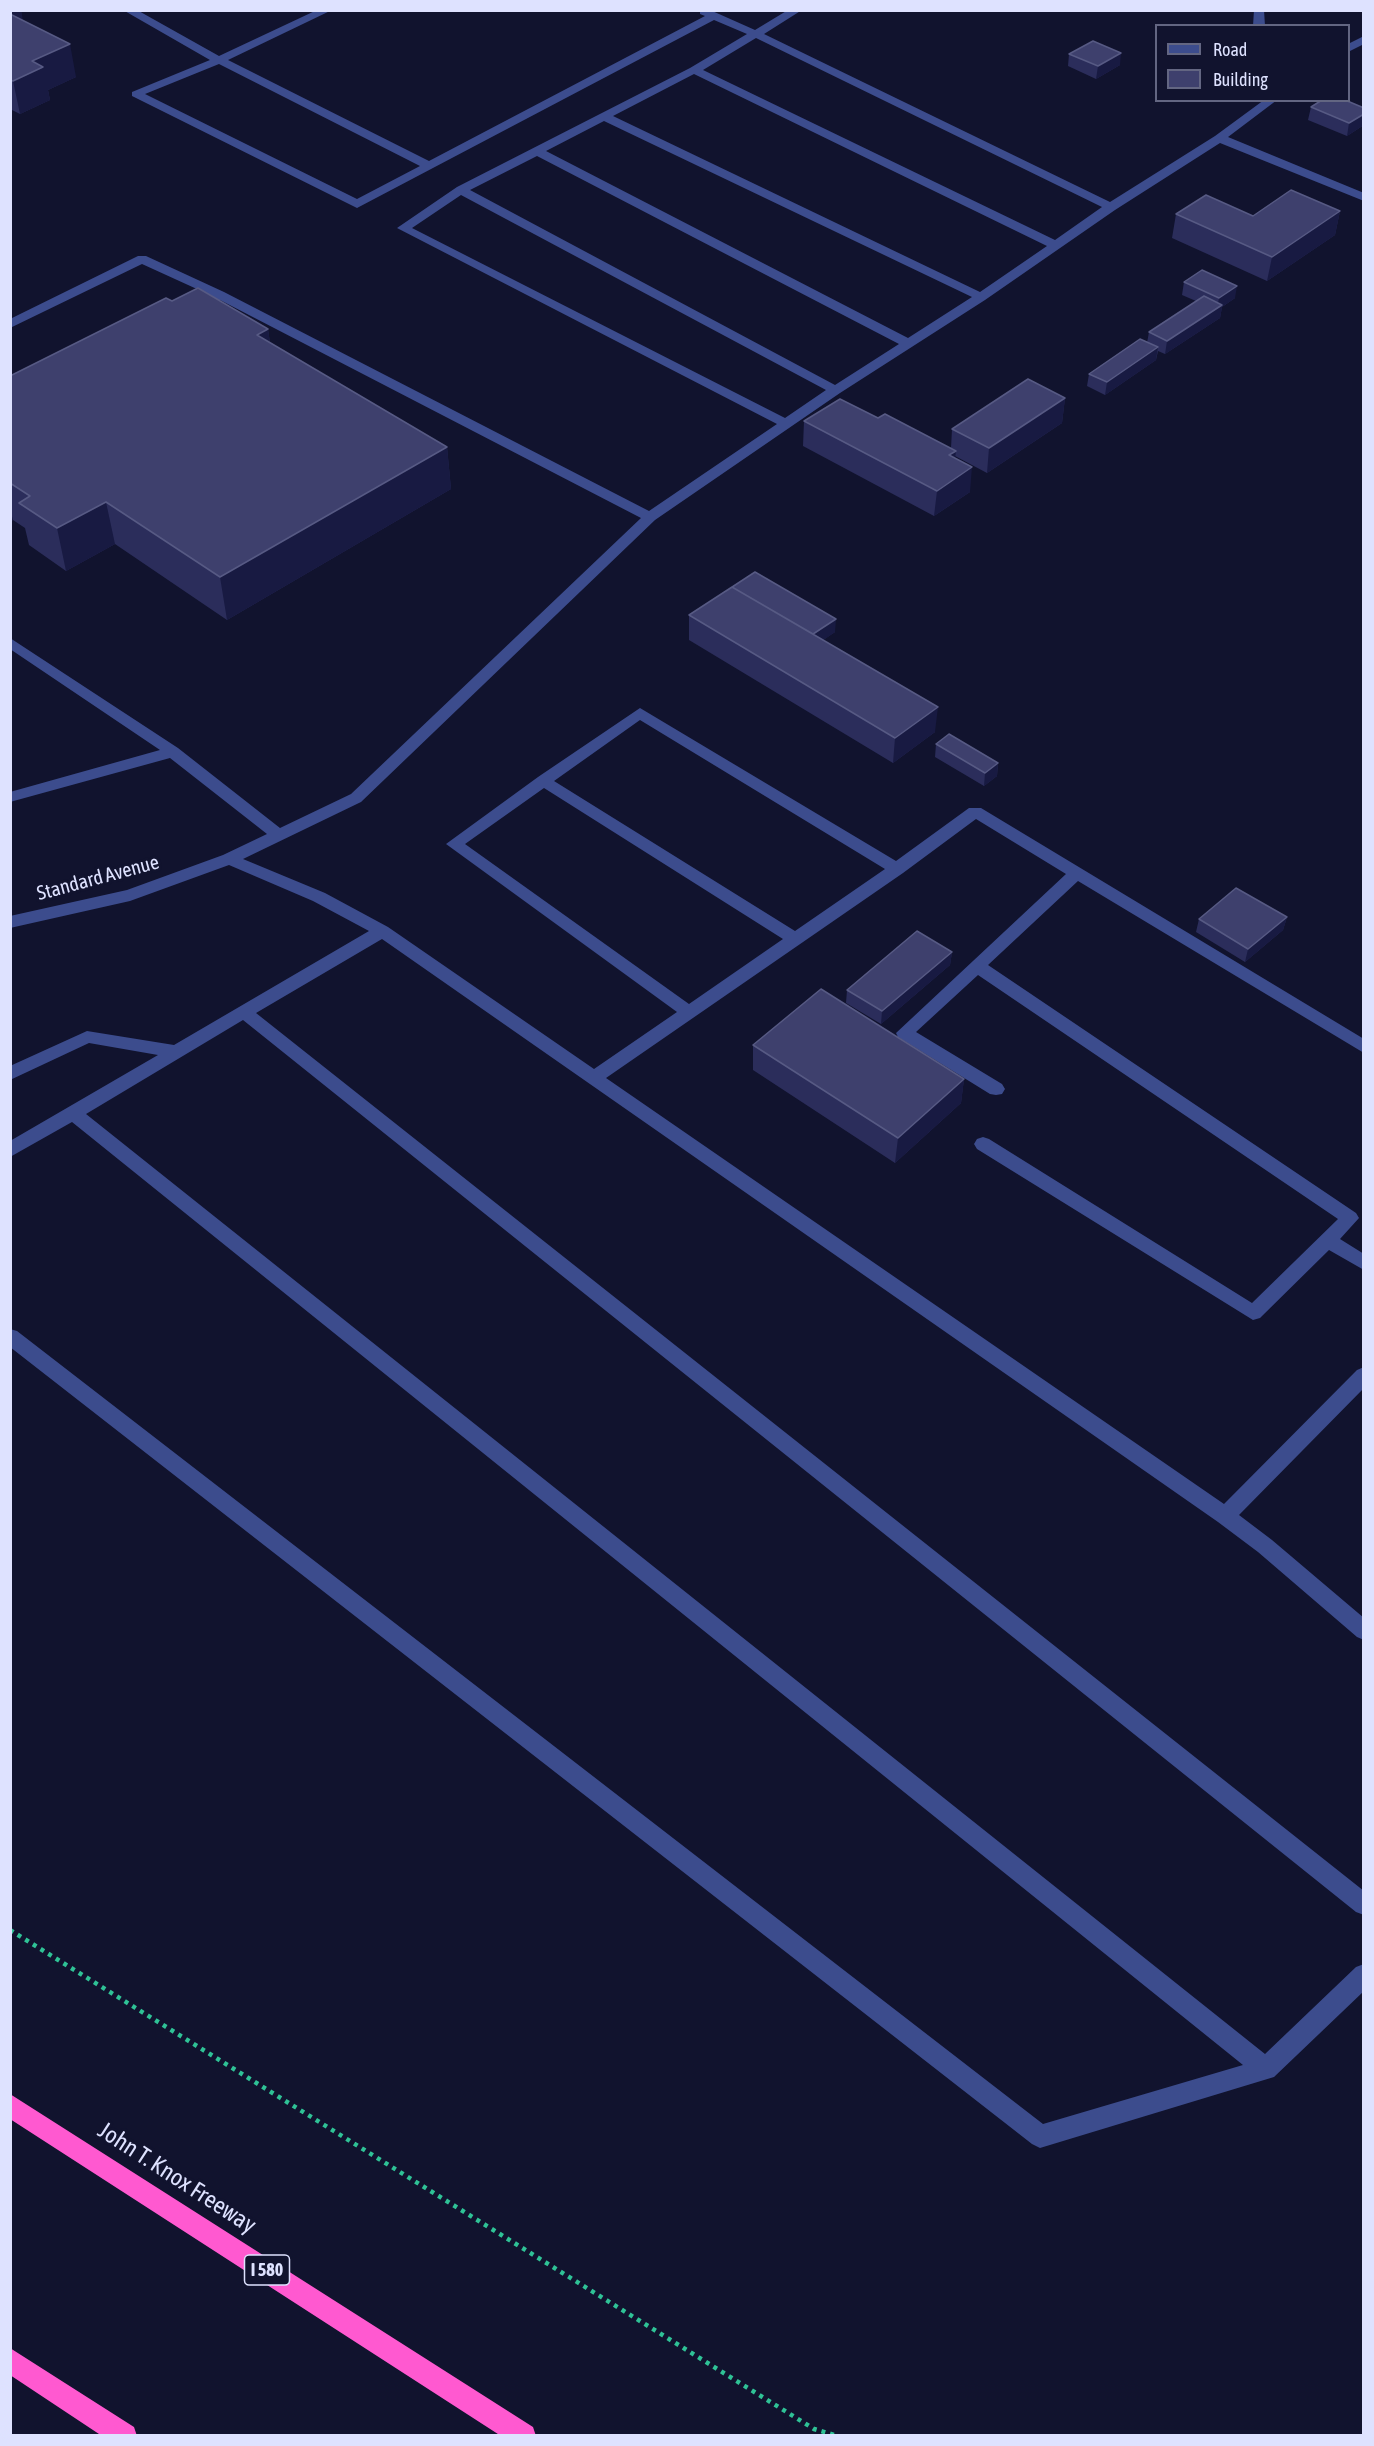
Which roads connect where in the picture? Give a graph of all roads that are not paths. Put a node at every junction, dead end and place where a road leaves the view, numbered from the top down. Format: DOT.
graph roads {
  1 [pos="128,10"];
  2 [pos="158,10"];
  3 [pos="327,10"];
  4 [pos="701,10"];
  5 [pos="797,10"];
  6 [pos="714,16"];
  7 [pos="142,18"];
  8 [pos="756,34"];
  9 [pos="1364,39"];
  10 [pos="1350,48"];
  11 [pos="219,60"];
  12 [pos="694,70"];
  13 [pos="1269,102"];
  14 [pos="605,117"];
  15 [pos="1219,138"];
  16 [pos="537,151"];
  17 [pos="429,166"];
  18 [pos="461,190"];
  19 [pos="1364,198"];
  20 [pos="1111,207"];
  21 [pos="1057,246"];
  22 [pos="220,296"];
  23 [pos="981,297"];
  24 [pos="199,306"];
  25 [pos="10,324"];
  26 [pos="909,344"];
  27 [pos="836,390"];
  28 [pos="787,424"];
  29 [pos="650,517"];
  30 [pos="10,642"];
  31 [pos="173,752"];
  32 [pos="543,781"];
  33 [pos="10,797"];
  34 [pos="279,835"];
  35 [pos="229,858"];
  36 [pos="897,868"];
  37 [pos="1077,873"];
  38 [pos="10,922"];
  39 [pos="382,931"];
  40 [pos="795,939"];
  41 [pos="977,966"];
  42 [pos="243,1011"];
  43 [pos="688,1012"];
  44 [pos="1364,1047"];
  45 [pos="176,1052"];
  46 [pos="10,1074"];
  47 [pos="595,1077"];
  48 [pos="996,1089"];
  49 [pos="73,1113"];
  50 [pos="983,1144"];
  51 [pos="10,1150"];
  52 [pos="1328,1240"];
  53 [pos="1364,1263"];
  54 [pos="10,1336"];
  55 [pos="1364,1375"];
  56 [pos="1225,1516"];
  57 [pos="1364,1631"];
  58 [pos="1364,1905"];
  59 [pos="1364,1975"];
  60 [pos="1266,2069"];
  61 [pos="10,2105"];
  62 [pos="10,2360"];
  63 [pos="125,2436"];
  64 [pos="524,2436"];
  1 -- 7 [label="street"];
  2 -- 7 [label="street"];
  3 -- 11 [label="street"];
  4 -- 6 [label="street"];
  5 -- 8 [label="street"];
  6 -- 8 [label="street"];
  6 -- 17 [label="street"];
  7 -- 11 [label="street"];
  8 -- 12 [label="street"];
  8 -- 20 [label="street"];
  9 -- 10 [label="street"];
  11 -- 17 [label="street"];
  11 -- 17 [label="street"];
  12 -- 14 [label="street"];
  12 -- 21 [label="street"];
  13 -- 15 [label="street, Standard Avenue"];
  14 -- 16 [label="street"];
  14 -- 23 [label="street"];
  15 -- 19 [label="street"];
  15 -- 20 [label="street, Standard Avenue"];
  16 -- 18 [label="street"];
  16 -- 26 [label="street"];
  18 -- 27 [label="street"];
  18 -- 28 [label="street"];
  20 -- 21 [label="street, Standard Avenue"];
  21 -- 23 [label="street, Standard Avenue"];
  22 -- 24 [label="street"];
  22 -- 25 [label="street"];
  22 -- 29 [label="street"];
  23 -- 26 [label="street, Standard Avenue"];
  26 -- 27 [label="street, Standard Avenue"];
  27 -- 28 [label="street, Standard Avenue"];
  28 -- 29 [label="street, Standard Avenue"];
  29 -- 34 [label="street, Standard Avenue"];
  30 -- 31 [label="street"];
  31 -- 33 [label="street"];
  31 -- 34 [label="street"];
  32 -- 36 [label="street"];
  32 -- 40 [label="street"];
  32 -- 43 [label="street"];
  34 -- 35 [label="street, Standard Avenue"];
  35 -- 38 [label="street, Standard Avenue"];
  35 -- 39 [label="street"];
  36 -- 37 [label="street"];
  36 -- 40 [label="street"];
  37 -- 41 [label="street"];
  37 -- 44 [label="street"];
  39 -- 42 [label="street"];
  39 -- 47 [label="street"];
  40 -- 43 [label="street"];
  41 -- 48 [label="street"];
  41 -- 52 [label="street"];
  42 -- 45 [label="street"];
  42 -- 58 [label="street"];
  43 -- 47 [label="street"];
  45 -- 46 [label="street"];
  45 -- 49 [label="street"];
  47 -- 56 [label="street"];
  49 -- 51 [label="street"];
  49 -- 60 [label="street"];
  50 -- 52 [label="street"];
  52 -- 53 [label="street"];
  54 -- 60 [label="street"];
  55 -- 56 [label="street"];
  56 -- 57 [label="street"];
  59 -- 60 [label="street"];
  61 -- 64 [label="highway, John T. Knox Freeway / I 580"];
  62 -- 63 [label="highway"];
}
